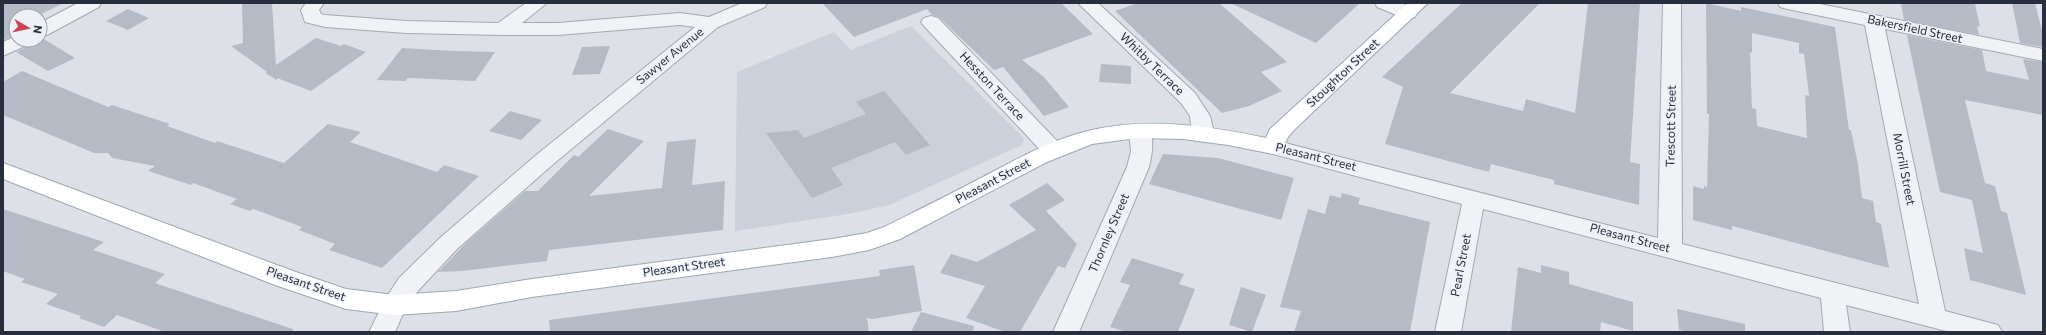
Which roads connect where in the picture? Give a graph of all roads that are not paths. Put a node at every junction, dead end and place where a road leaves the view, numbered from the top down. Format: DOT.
graph roads {
  1 [pos="92,3"];
  2 [pos="315,3"];
  3 [pos="538,3"];
  4 [pos="758,3"];
  5 [pos="1087,3"];
  6 [pos="1384,3"];
  7 [pos="1672,3"];
  8 [pos="1787,3"];
  9 [pos="1413,8"];
  10 [pos="1874,21"];
  11 [pos="932,22"];
  12 [pos="711,23"];
  13 [pos="48,27"];
  14 [pos="502,29"];
  15 [pos="2043,55"];
  16 [pos="1140,132"];
  17 [pos="1203,133"];
  18 [pos="1273,147"];
  19 [pos="1053,150"];
  20 [pos="3,171"];
  21 [pos="1474,198"];
  22 [pos="1670,249"];
  23 [pos="1832,291"];
  24 [pos="395,305"];
  25 [pos="1934,318"];
  26 [pos="382,332"];
  27 [pos="1066,332"];
  28 [pos="1448,332"];
  29 [pos="1836,332"];
  30 [pos="1989,332"];
  1 -- 13 [label="street"];
  2 -- 14 [label="street, Sawyer Avenue"];
  3 -- 14 [label="street"];
  4 -- 12 [label="street"];
  5 -- 17 [label="street, Whitby Terrace"];
  6 -- 9 [label="street"];
  7 -- 22 [label="street, Trescott Street"];
  8 -- 10 [label="street, Bakersfield Street"];
  9 -- 18 [label="main road, Stoughton Street"];
  10 -- 15 [label="street, Bakersfield Street"];
  10 -- 25 [label="street, Morrill Street"];
  11 -- 19 [label="street, Hesston Terrace"];
  12 -- 14 [label="street, Sawyer Avenue"];
  12 -- 24 [label="street, Sawyer Avenue"];
  16 -- 17 [label="main road, Pleasant Street"];
  16 -- 19 [label="main road, Pleasant Street"];
  16 -- 27 [label="street, Thornley Street"];
  17 -- 18 [label="main road, Pleasant Street"];
  18 -- 21 [label="street, Pleasant Street"];
  19 -- 24 [label="main road, Pleasant Street"];
  20 -- 24 [label="main road, Pleasant Street"];
  21 -- 22 [label="street, Pleasant Street"];
  21 -- 28 [label="street, Pearl Street"];
  22 -- 23 [label="street, Pleasant Street"];
  23 -- 25 [label="street, Pleasant Street"];
  23 -- 29 [label="street"];
  24 -- 26 [label="street, Sawyer Avenue"];
  25 -- 30 [label="street, Pleasant Street"];
}
